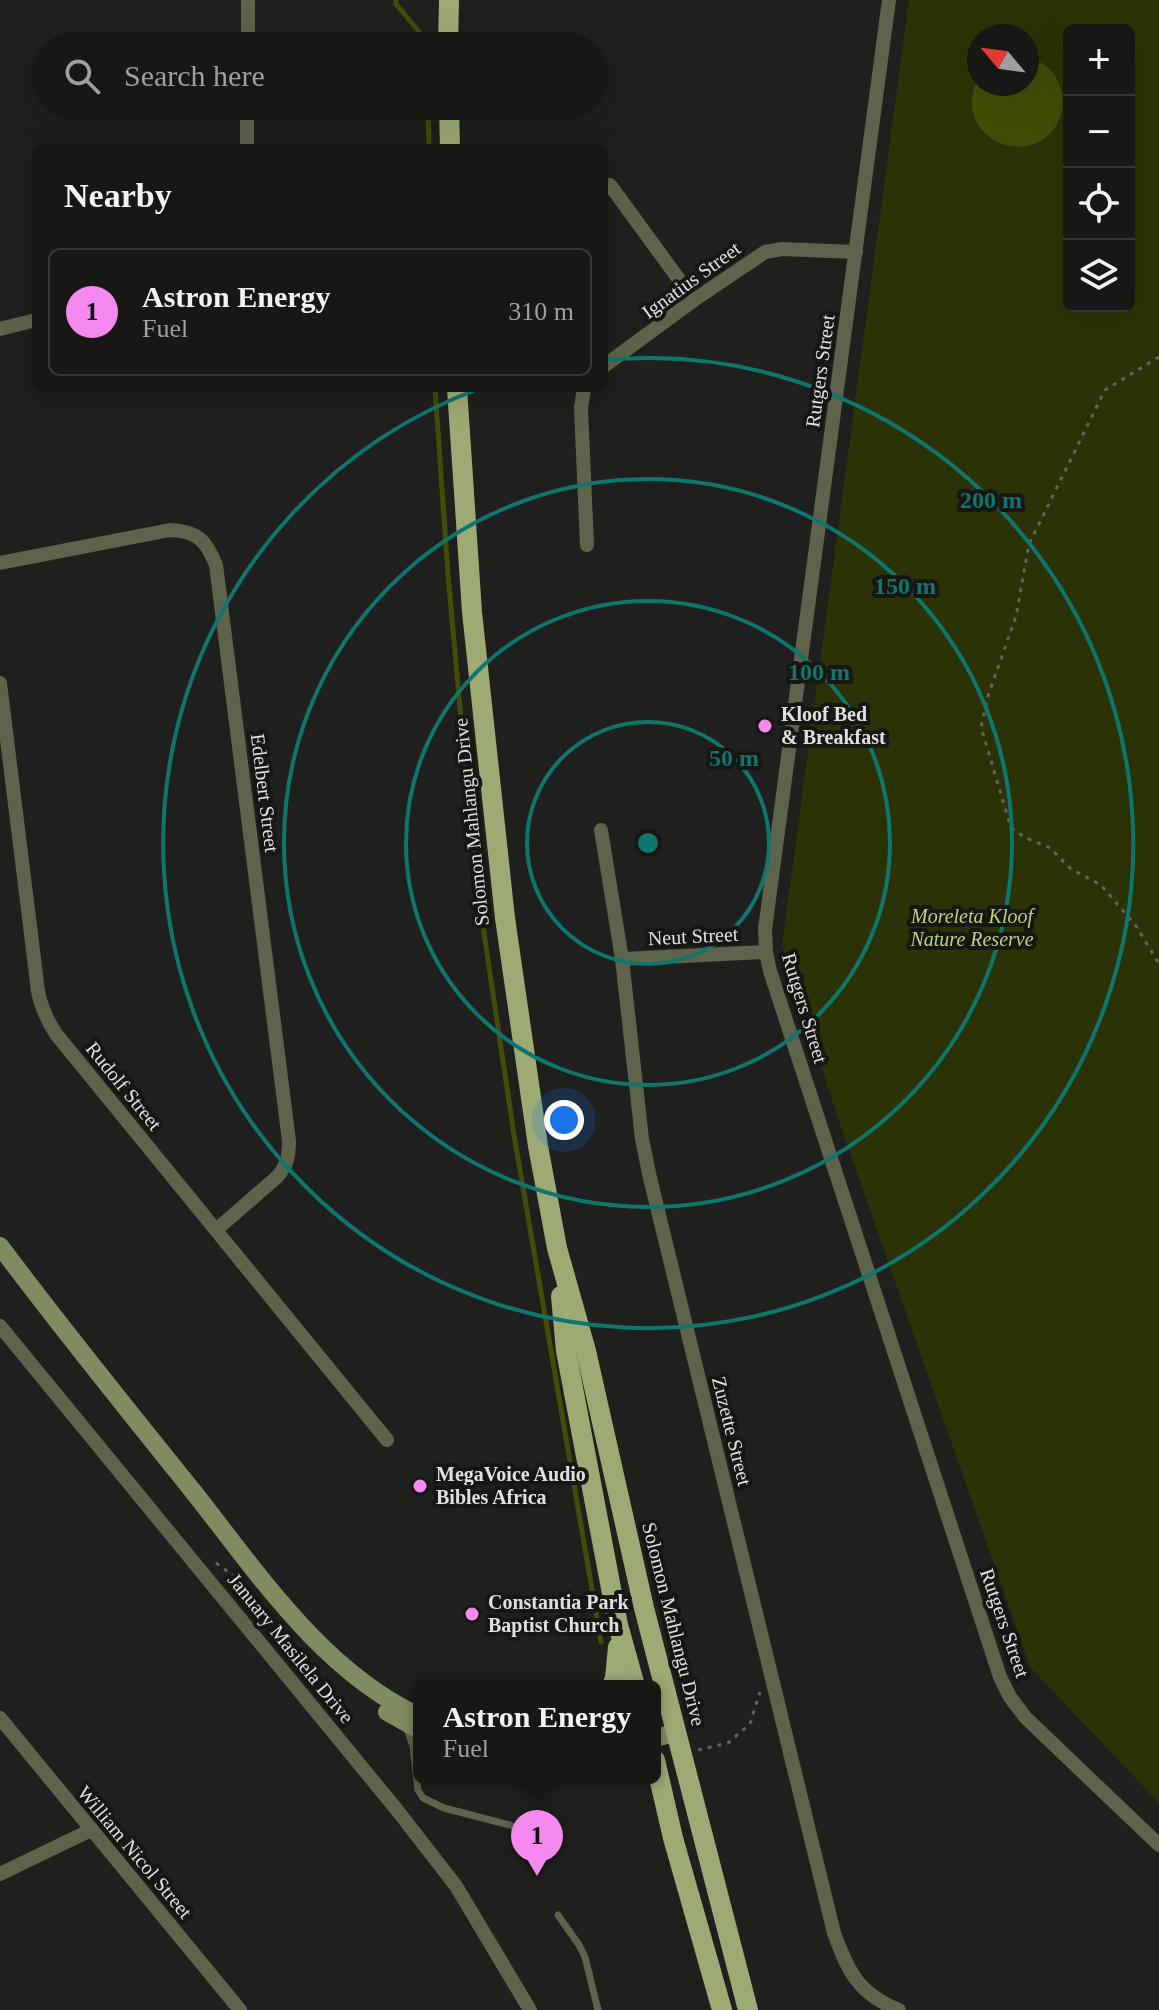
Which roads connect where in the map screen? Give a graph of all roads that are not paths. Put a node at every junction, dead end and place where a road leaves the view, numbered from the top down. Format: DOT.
graph roads {
  1 [pos="248,0"];
  2 [pos="449,0"];
  3 [pos="889,0"];
  4 [pos="248,32"];
  5 [pos="448,32"];
  6 [pos="247,120"];
  7 [pos="449,120"];
  8 [pos="247,144"];
  9 [pos="450,144"];
  10 [pos="610,185"];
  11 [pos="856,252"];
  12 [pos="694,300"];
  13 [pos="32,321"];
  14 [pos="0,329"];
  15 [pos="608,363"];
  16 [pos="457,392"];
  17 [pos="583,392"];
  18 [pos="587,545"];
  19 [pos="0,563"];
  20 [pos="0,683"];
  21 [pos="601,830"];
  22 [pos="766,952"];
  23 [pos="622,959"];
  24 [pos="216,1230"];
  25 [pos="0,1246"];
  26 [pos="557,1248"];
  27 [pos="0,1326"];
  28 [pos="387,1440"];
  29 [pos="618,1625"];
  30 [pos="614,1680"];
  31 [pos="633,1680"];
  32 [pos="0,1718"];
  33 [pos="413,1720"];
  34 [pos="661,1740"];
  35 [pos="678,1745"];
  36 [pos="661,1752"];
  37 [pos="416,1784"];
  38 [pos="661,1784"];
  39 [pos="91,1830"];
  40 [pos="526,1834"];
  41 [pos="1159,1845"];
  42 [pos="0,1874"];
  43 [pos="558,1915"];
  44 [pos="722,2009"];
  45 [pos="240,2010"];
  46 [pos="530,2010"];
  47 [pos="598,2010"];
  48 [pos="748,2010"];
  49 [pos="899,2010"];
  1 -- 4 [label="street"];
  2 -- 5 [label="main road"];
  3 -- 11 [label="street, Rutgers Street"];
  6 -- 8 [label="street"];
  7 -- 9 [label="main road"];
  10 -- 12 [label="street"];
  11 -- 12 [label="street, Ignatius Street"];
  11 -- 22 [label="street, Rutgers Street"];
  12 -- 15 [label="street, Ignatius Street"];
  13 -- 14 [label="street"];
  16 -- 26 [label="main road, Solomon Mahlangu Drive"];
  17 -- 18 [label="street"];
  19 -- 24 [label="street, Edelbert Street"];
  20 -- 24 [label="street, Rudolf Street"];
  21 -- 23 [label="street, Zuzette Street"];
  22 -- 23 [label="street, Neut Street"];
  22 -- 41 [label="street, Rutgers Street"];
  23 -- 49 [label="street, Zuzette Street"];
  24 -- 28 [label="street, Rudolf Street"];
  25 -- 33 [label="main road, January Masilela Drive"];
  26 -- 29 [label="main road, Solomon Mahlangu Drive"];
  26 -- 35 [label="main road, Solomon Mahlangu Drive"];
  27 -- 46 [label="street, January Masilela Drive"];
  29 -- 30 [label="main road"];
  29 -- 31 [label="main road, Solomon Mahlangu Drive"];
  32 -- 39 [label="street, William Nicol Street"];
  34 -- 35 [label="main road"];
  35 -- 36 [label="main road"];
  35 -- 48 [label="main road, Solomon Mahlangu Drive"];
  37 -- 40 [label="lane"];
  38 -- 44 [label="main road"];
  39 -- 42 [label="street"];
  39 -- 45 [label="street, William Nicol Street"];
  43 -- 47 [label="lane"];
}
